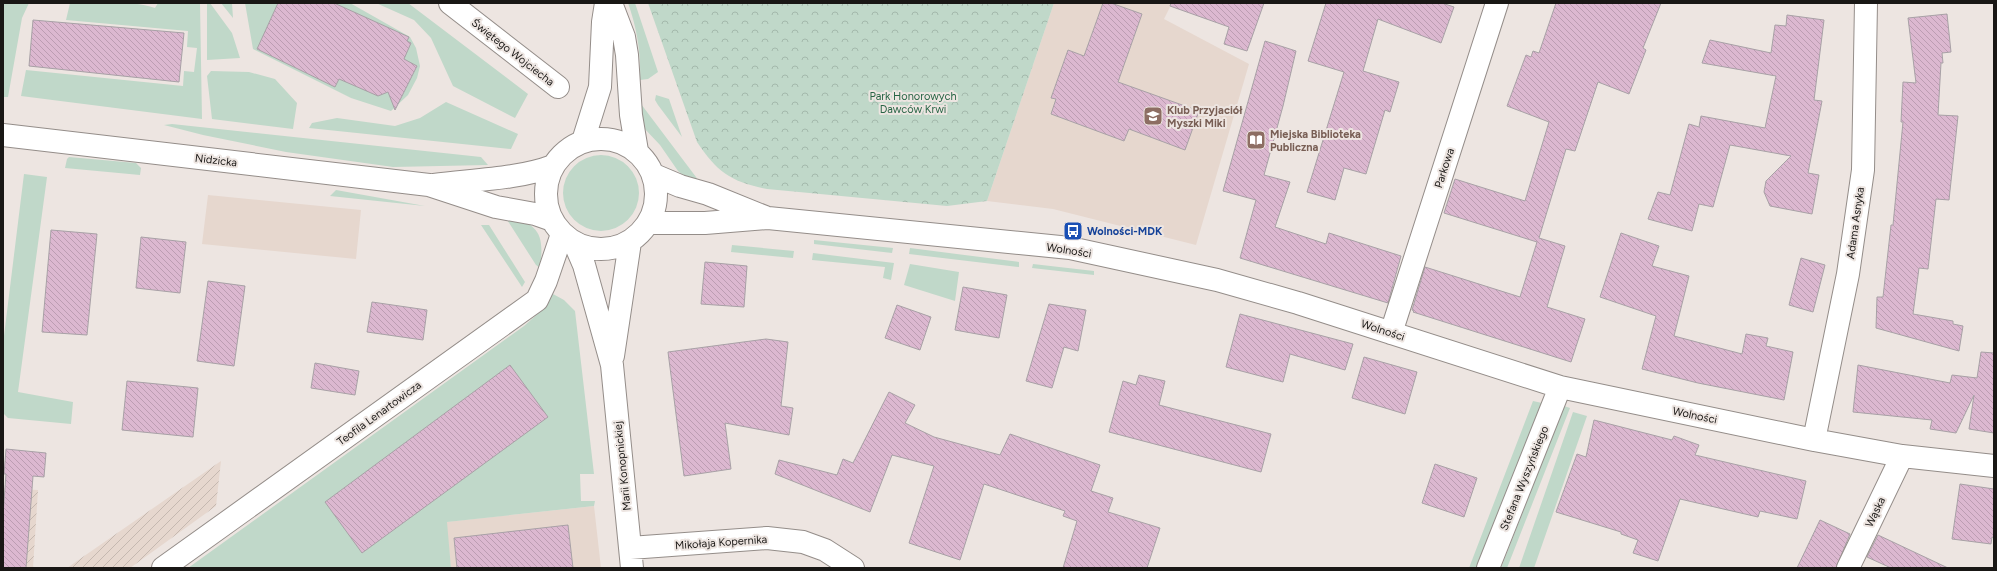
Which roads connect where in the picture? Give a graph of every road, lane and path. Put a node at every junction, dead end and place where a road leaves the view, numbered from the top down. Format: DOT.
graph roads {
  1 [pos="450,3"];
  2 [pos="606,3"];
  3 [pos="611,3"];
  4 [pos="1497,3"];
  5 [pos="1866,3"];
  6 [pos="558,87"];
  7 [pos="3,135"];
  8 [pos="583,141"];
  9 [pos="637,151"];
  10 [pos="553,166"];
  11 [pos="654,175"];
  12 [pos="429,185"];
  13 [pos="768,218"];
  14 [pos="649,223"];
  15 [pos="563,232"];
  16 [pos="630,242"];
  17 [pos="1391,333"];
  18 [pos="612,365"];
  19 [pos="1560,387"];
  20 [pos="1814,440"];
  21 [pos="1902,456"];
  22 [pos="1994,466"];
  23 [pos="631,558"];
  24 [pos="163,568"];
  25 [pos="853,568"];
  26 [pos="1488,568"];
  27 [pos="1848,568"];
  1 -- 6 [label="street, Świętego Wojciecha"];
  2 -- 8 [label="street"];
  3 -- 9 [label="street"];
  4 -- 17 [label="street, Parkowa"];
  5 -- 20 [label="street, Adama Asnyka"];
  7 -- 12 [label="street, Nidzicka"];
  8 -- 9 [label="street"];
  8 -- 10 [label="street"];
  9 -- 11 [label="street"];
  10 -- 12 [label="street"];
  10 -- 15 [label="street"];
  11 -- 13 [label="street"];
  11 -- 14 [label="street"];
  12 -- 15 [label="street"];
  13 -- 14 [label="street"];
  13 -- 17 [label="street, Wolności"];
  14 -- 16 [label="street"];
  15 -- 16 [label="street"];
  15 -- 18 [label="street"];
  15 -- 24 [label="street, Teofila Lenartowicza"];
  16 -- 18 [label="street"];
  17 -- 19 [label="street, Wolności"];
  18 -- 23 [label="street, Marii Konopnickiej"];
  19 -- 20 [label="street, Wolności"];
  19 -- 26 [label="street, Stefana Wyszyńskiego"];
  20 -- 21 [label="street, Wolności"];
  21 -- 22 [label="street, Wolności"];
  21 -- 27 [label="street, Wąska"];
  23 -- 25 [label="street, Mikołaja Kopernika"];
}
